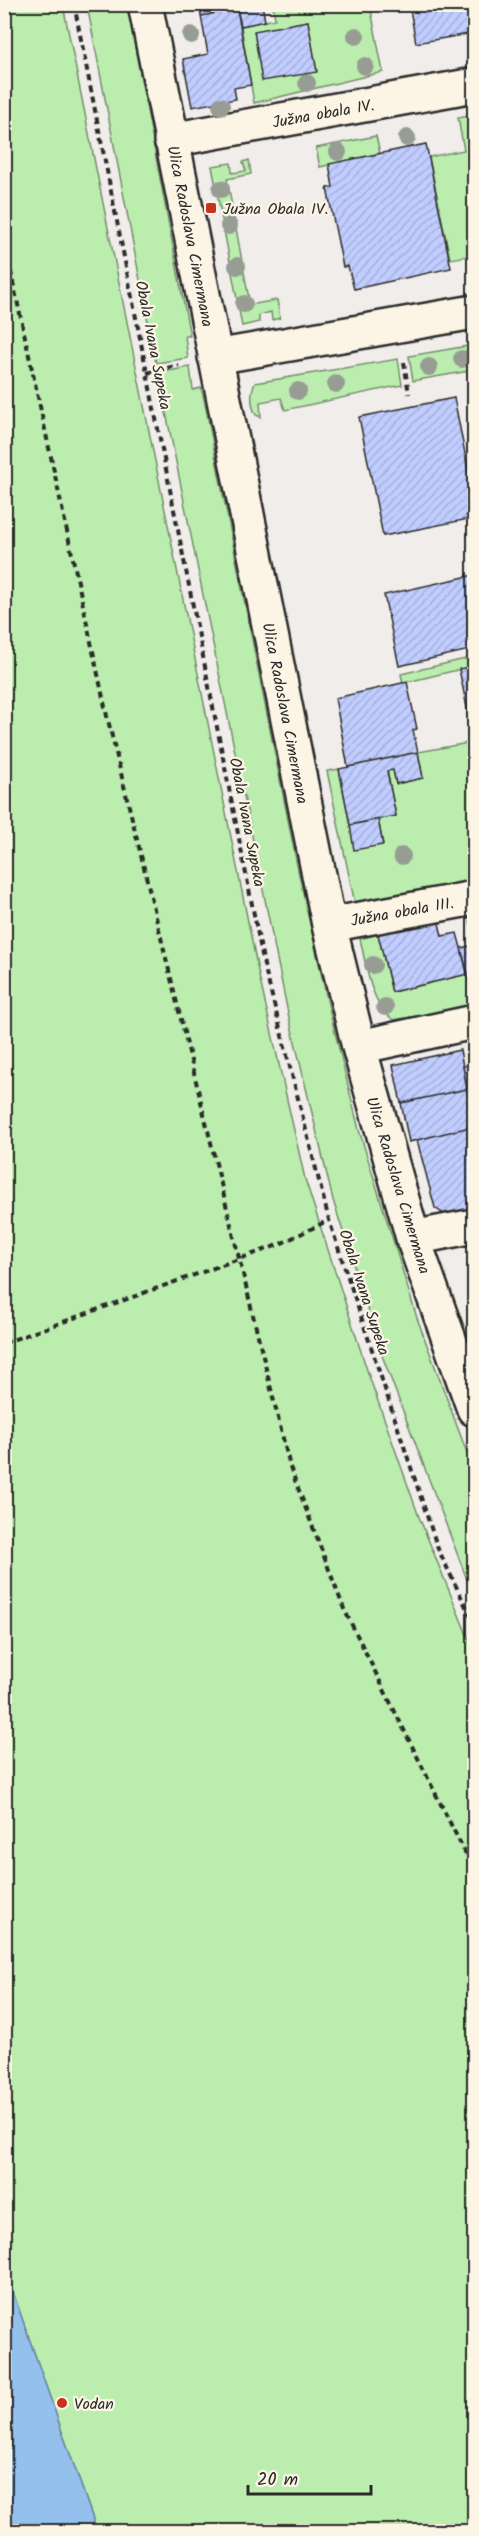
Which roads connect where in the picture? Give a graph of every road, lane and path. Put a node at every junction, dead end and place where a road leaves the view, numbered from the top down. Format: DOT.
graph roads {
  1 [pos="74,4"];
  2 [pos="145,4"];
  3 [pos="474,85"];
  4 [pos="171,140"];
  5 [pos="4,240"];
  6 [pos="474,312"];
  7 [pos="402,351"];
  8 [pos="214,357"];
  9 [pos="180,364"];
  10 [pos="147,373"];
  11 [pos="409,394"];
  12 [pos="474,898"];
  13 [pos="329,925"];
  14 [pos="474,1022"];
  15 [pos="359,1047"];
  16 [pos="329,1220"];
  17 [pos="474,1226"];
  18 [pos="413,1238"];
  19 [pos="238,1258"];
  20 [pos="4,1343"];
  21 [pos="467,1363"];
  22 [pos="474,1409"];
  23 [pos="474,1623"];
  24 [pos="474,1870"];
  1 -- 10 [label="path, Obala Ivana Supeka"];
  2 -- 4 [label="street, Ulica Radoslava Cimermana"];
  3 -- 4 [label="street, Južna obala IV."];
  4 -- 8 [label="street, Ulica Radoslava Cimermana"];
  5 -- 19 [label="path"];
  6 -- 8 [label="street"];
  7 -- 11 [label="path"];
  8 -- 13 [label="street, Ulica Radoslava Cimermana"];
  9 -- 10 [label="path"];
  10 -- 16 [label="path, Obala Ivana Supeka"];
  12 -- 13 [label="street, Južna obala III."];
  13 -- 15 [label="street, Ulica Radoslava Cimermana"];
  14 -- 15 [label="street"];
  15 -- 18 [label="street, Ulica Radoslava Cimermana"];
  16 -- 19 [label="path"];
  16 -- 23 [label="path, Obala Ivana Supeka"];
  17 -- 18 [label="street"];
  18 -- 21 [label="street, Ulica Radoslava Cimermana"];
  19 -- 20 [label="path"];
  19 -- 24 [label="path"];
  21 -- 22 [label="street, Ulica Radoslava Cimermana"];
}
